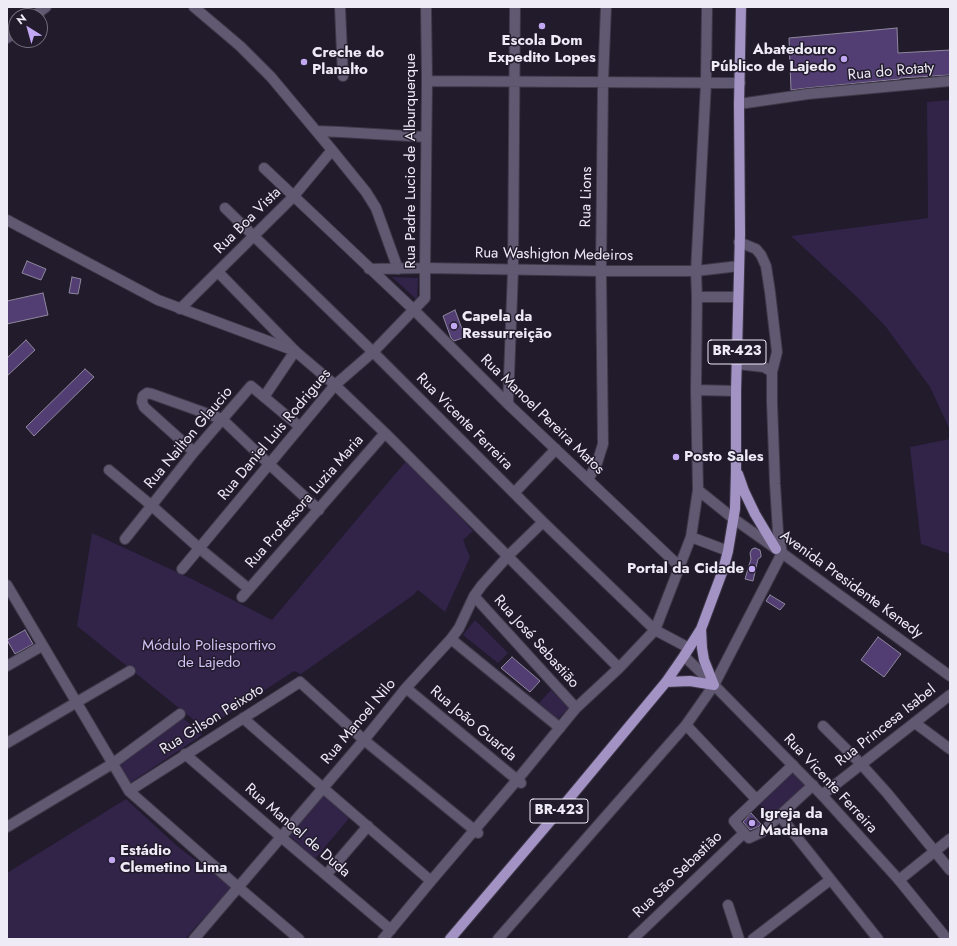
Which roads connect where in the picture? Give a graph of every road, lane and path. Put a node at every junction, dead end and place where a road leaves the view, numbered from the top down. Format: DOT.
graph roads {
  1 [pos="194,7"];
  2 [pos="331,7"];
  3 [pos="426,7"];
  4 [pos="515,7"];
  5 [pos="606,7"];
  6 [pos="707,7"];
  7 [pos="741,7"];
  8 [pos="340,11"];
  9 [pos="343,76"];
  10 [pos="427,81"];
  11 [pos="950,81"];
  12 [pos="514,82"];
  13 [pos="604,82"];
  14 [pos="706,83"];
  15 [pos="740,83"];
  16 [pos="739,104"];
  17 [pos="317,131"];
  18 [pos="426,137"];
  19 [pos="332,150"];
  20 [pos="264,168"];
  21 [pos="293,197"];
  22 [pos="225,208"];
  23 [pos="7,220"];
  24 [pos="253,237"];
  25 [pos="739,238"];
  26 [pos="739,266"];
  27 [pos="398,268"];
  28 [pos="425,268"];
  29 [pos="369,269"];
  30 [pos="513,270"];
  31 [pos="601,271"];
  32 [pos="696,271"];
  33 [pos="218,272"];
  34 [pos="738,296"];
  35 [pos="697,297"];
  36 [pos="180,308"];
  37 [pos="414,310"];
  38 [pos="295,351"];
  39 [pos="373,352"];
  40 [pos="737,364"];
  41 [pos="772,372"];
  42 [pos="335,384"];
  43 [pos="696,390"];
  44 [pos="736,391"];
  45 [pos="264,397"];
  46 [pos="508,404"];
  47 [pos="222,419"];
  48 [pos="300,427"];
  49 [pos="385,433"];
  50 [pos="556,449"];
  51 [pos="194,452"];
  52 [pos="269,464"];
  53 [pos="109,470"];
  54 [pos="736,471"];
  55 [pos="588,480"];
  56 [pos="698,490"];
  57 [pos="514,493"];
  58 [pos="152,506"];
  59 [pos="319,510"];
  60 [pos="734,519"];
  61 [pos="543,522"];
  62 [pos="692,537"];
  63 [pos="125,539"];
  64 [pos="199,548"];
  65 [pos="728,551"];
  66 [pos="779,551"];
  67 [pos="508,556"];
  68 [pos="680,567"];
  69 [pos="182,569"];
  70 [pos="7,586"];
  71 [pos="474,596"];
  72 [pos="701,629"];
  73 [pos="655,630"];
  74 [pos="451,639"];
  75 [pos="42,646"];
  76 [pos="686,652"];
  77 [pos="7,666"];
  78 [pos="619,668"];
  79 [pos="130,671"];
  80 [pos="950,676"];
  81 [pos="666,682"];
  82 [pos="714,685"];
  83 [pos="406,688"];
  84 [pos="950,695"];
  85 [pos="76,703"];
  86 [pos="576,708"];
  87 [pos="180,714"];
  88 [pos="244,718"];
  89 [pos="915,723"];
  90 [pos="686,725"];
  91 [pos="823,726"];
  92 [pos="560,728"];
  93 [pos="364,740"];
  94 [pos="7,744"];
  95 [pos="950,748"];
  96 [pos="185,754"];
  97 [pos="112,764"];
  98 [pos="861,764"];
  99 [pos="793,765"];
  100 [pos="519,782"];
  101 [pos="813,785"];
  102 [pos="323,788"];
  103 [pos="129,791"];
  104 [pos="822,795"];
  105 [pos="756,799"];
  106 [pos="780,816"];
  107 [pos="368,826"];
  108 [pos="7,827"];
  109 [pos="476,832"];
  110 [pos="744,833"];
  111 [pos="281,837"];
  112 [pos="950,838"];
  113 [pos="935,851"];
  114 [pos="950,870"];
  115 [pos="326,875"];
  116 [pos="830,880"];
  117 [pos="899,880"];
  118 [pos="431,881"];
  119 [pos="238,887"];
  120 [pos="728,905"];
  121 [pos="391,930"];
  122 [pos="195,939"];
  123 [pos="298,939"];
  124 [pos="383,939"];
  125 [pos="450,939"];
  126 [pos="498,939"];
  127 [pos="633,939"];
  128 [pos="739,939"];
  129 [pos="753,939"];
  130 [pos="878,939"];
  131 [pos="947,939"];
  1 -- 17 [label="street"];
  2 -- 8 [label="street"];
  3 -- 10 [label="street, Rua Padre Lucio de Alburquerque"];
  4 -- 12 [label="street"];
  5 -- 13 [label="street, Rua Lions"];
  6 -- 14 [label="street"];
  7 -- 15 [label="main road, BR-423"];
  8 -- 9 [label="street"];
  10 -- 12 [label="street"];
  10 -- 18 [label="street, Rua Padre Lucio de Alburquerque"];
  11 -- 16 [label="street, Rua do Rotaty"];
  12 -- 13 [label="street"];
  12 -- 30 [label="street"];
  13 -- 14 [label="street"];
  13 -- 31 [label="street, Rua Lions"];
  14 -- 15 [label="street"];
  14 -- 32 [label="street"];
  15 -- 16 [label="main road, BR-423"];
  16 -- 25 [label="main road, BR-423"];
  17 -- 18 [label="street"];
  17 -- 19 [label="street"];
  18 -- 28 [label="street, Rua Padre Lucio de Alburquerque"];
  19 -- 21 [label="street, Rua Boa Vista"];
  19 -- 27 [label="street"];
  20 -- 21 [label="street, Rua Manoel Pereira Matos"];
  21 -- 24 [label="street, Rua Boa Vista"];
  21 -- 29 [label="street, Rua Manoel Pereira Matos"];
  22 -- 24 [label="street, Rua Vicente Ferreira"];
  23 -- 36 [label="street"];
  24 -- 33 [label="street, Rua Boa Vista"];
  24 -- 39 [label="street, Rua Vicente Ferreira"];
  25 -- 26 [label="main road, BR-423"];
  25 -- 41 [label="street"];
  26 -- 32 [label="street, Rua Washigton Medeiros"];
  26 -- 34 [label="main road, BR-423"];
  27 -- 28 [label="street, Rua Washigton Medeiros"];
  27 -- 29 [label="street, Rua Washigton Medeiros"];
  28 -- 30 [label="street, Rua Washigton Medeiros"];
  28 -- 37 [label="street, Rua Padre Lucio de Alburquerque"];
  29 -- 37 [label="street, Rua Manoel Pereira Matos"];
  30 -- 31 [label="street, Rua Washigton Medeiros"];
  30 -- 46 [label="street"];
  31 -- 32 [label="street, Rua Washigton Medeiros"];
  31 -- 55 [label="street, Rua Lions"];
  32 -- 35 [label="street"];
  33 -- 36 [label="street, Rua Boa Vista"];
  33 -- 38 [label="street"];
  34 -- 35 [label="street"];
  34 -- 40 [label="main road, BR-423"];
  35 -- 43 [label="street"];
  36 -- 38 [label="street"];
  37 -- 39 [label="street, Rua Daniel Luis Rodrigues"];
  37 -- 46 [label="street, Rua Manoel Pereira Matos"];
  38 -- 42 [label="street"];
  38 -- 45 [label="street"];
  39 -- 42 [label="street, Rua Daniel Luis Rodrigues"];
  39 -- 57 [label="street, Rua Vicente Ferreira"];
  40 -- 41 [label="street"];
  40 -- 44 [label="main road, BR-423"];
  41 -- 66 [label="street"];
  42 -- 48 [label="street, Rua Daniel Luis Rodrigues"];
  42 -- 49 [label="street"];
  43 -- 44 [label="street"];
  43 -- 56 [label="street"];
  44 -- 54 [label="main road, BR-423"];
  45 -- 47 [label="street, Rua Nailton Glaucio"];
  45 -- 48 [label="street, Rua Nailton Glaucio"];
  46 -- 50 [label="street, Rua Manoel Pereira Matos"];
  47 -- 51 [label="street, Rua Nailton Glaucio"];
  47 -- 51 [label="street"];
  47 -- 52 [label="street"];
  48 -- 52 [label="street, Rua Daniel Luis Rodrigues"];
  49 -- 59 [label="street, Rua Professora Luzia Maria"];
  49 -- 67 [label="street"];
  50 -- 55 [label="street, Rua Manoel Pereira Matos"];
  50 -- 57 [label="street"];
  51 -- 58 [label="street, Rua Nailton Glaucio"];
  52 -- 59 [label="street"];
  52 -- 64 [label="street, Rua Daniel Luis Rodrigues"];
  53 -- 58 [label="street"];
  54 -- 60 [label="main road, BR-423"];
  54 -- 66 [label="main road"];
  55 -- 68 [label="street, Rua Manoel Pereira Matos"];
  56 -- 60 [label="street, Avenida Presidente Kenedy"];
  56 -- 62 [label="street"];
  57 -- 61 [label="street, Rua Vicente Ferreira"];
  58 -- 63 [label="street, Rua Nailton Glaucio"];
  58 -- 64 [label="street"];
  59 -- 64 [label="street, Rua Professora Luzia Maria"];
  60 -- 65 [label="main road, BR-423"];
  60 -- 66 [label="street, Avenida Presidente Kenedy"];
  61 -- 67 [label="street, Rua Manoel Nilo"];
  61 -- 73 [label="street, Rua Vicente Ferreira"];
  62 -- 65 [label="street"];
  62 -- 68 [label="street"];
  64 -- 69 [label="street, Rua Daniel Luis Rodrigues"];
  65 -- 72 [label="main road, BR-423"];
  66 -- 80 [label="street, Avenida Presidente Kenedy"];
  66 -- 82 [label="street"];
  67 -- 71 [label="street, Rua Manoel Nilo"];
  67 -- 78 [label="street"];
  68 -- 73 [label="street"];
  70 -- 75 [label="street"];
  71 -- 74 [label="street, Rua Manoel Nilo"];
  71 -- 86 [label="street, Rua José Sebastião"];
  72 -- 76 [label="main road, BR-423"];
  72 -- 82 [label="main road"];
  73 -- 76 [label="street, Rua Vicente Ferreira"];
  73 -- 78 [label="street"];
  74 -- 83 [label="street, Rua Manoel Nilo"];
  74 -- 92 [label="street"];
  75 -- 77 [label="street"];
  75 -- 85 [label="street"];
  76 -- 81 [label="main road, BR-423"];
  76 -- 82 [label="street, Rua Vicente Ferreira"];
  78 -- 86 [label="street"];
  79 -- 85 [label="street"];
  81 -- 82 [label="main road"];
  81 -- 125 [label="main road, BR-423"];
  82 -- 90 [label="street"];
  82 -- 99 [label="street, Rua Vicente Ferreira"];
  83 -- 93 [label="street, Rua Manoel Nilo"];
  83 -- 100 [label="street, Rua João Guarda"];
  84 -- 89 [label="street, Rua Princesa Isabel"];
  85 -- 94 [label="street"];
  85 -- 97 [label="street"];
  86 -- 92 [label="street"];
  87 -- 97 [label="street"];
  88 -- 93 [label="street, Rua Gilson Peixoto"];
  88 -- 96 [label="street, Rua Gilson Peixoto"];
  88 -- 102 [label="street"];
  89 -- 95 [label="street"];
  89 -- 98 [label="street, Rua Princesa Isabel"];
  90 -- 105 [label="street"];
  90 -- 126 [label="street"];
  91 -- 98 [label="street"];
  92 -- 100 [label="street"];
  93 -- 102 [label="street, Rua Manoel Nilo"];
  93 -- 109 [label="street, Rua Gilson Peixoto"];
  96 -- 103 [label="street, Rua Gilson Peixoto"];
  96 -- 111 [label="street, Rua Manoel de Duda"];
  97 -- 103 [label="street"];
  97 -- 108 [label="street"];
  98 -- 104 [label="street, Rua Princesa Isabel"];
  98 -- 113 [label="street"];
  99 -- 101 [label="street, Rua Vicente Ferreira"];
  99 -- 105 [label="street, Rua São Sebastião"];
  100 -- 109 [label="street"];
  101 -- 104 [label="street, Rua Vicente Ferreira"];
  101 -- 106 [label="street, Rua São Sebastião"];
  102 -- 107 [label="street"];
  102 -- 111 [label="street, Rua Manoel Nilo"];
  103 -- 119 [label="street"];
  104 -- 117 [label="street, Rua Vicente Ferreira"];
  105 -- 110 [label="street, Rua São Sebastião"];
  106 -- 110 [label="street, Rua São Sebastião"];
  106 -- 116 [label="street"];
  107 -- 115 [label="street"];
  107 -- 118 [label="street"];
  109 -- 118 [label="street"];
  110 -- 127 [label="street, Rua São Sebastião"];
  111 -- 115 [label="street, Rua Manoel de Duda"];
  111 -- 119 [label="street, Rua Manoel Nilo"];
  112 -- 113 [label="street"];
  113 -- 114 [label="street"];
  113 -- 117 [label="street"];
  115 -- 121 [label="street, Rua Manoel de Duda"];
  116 -- 129 [label="street"];
  116 -- 130 [label="street"];
  117 -- 131 [label="street, Rua Vicente Ferreira"];
  118 -- 121 [label="street"];
  119 -- 122 [label="street, Rua Manoel Nilo"];
  119 -- 123 [label="street"];
  120 -- 128 [label="street"];
  121 -- 124 [label="street"];
}
